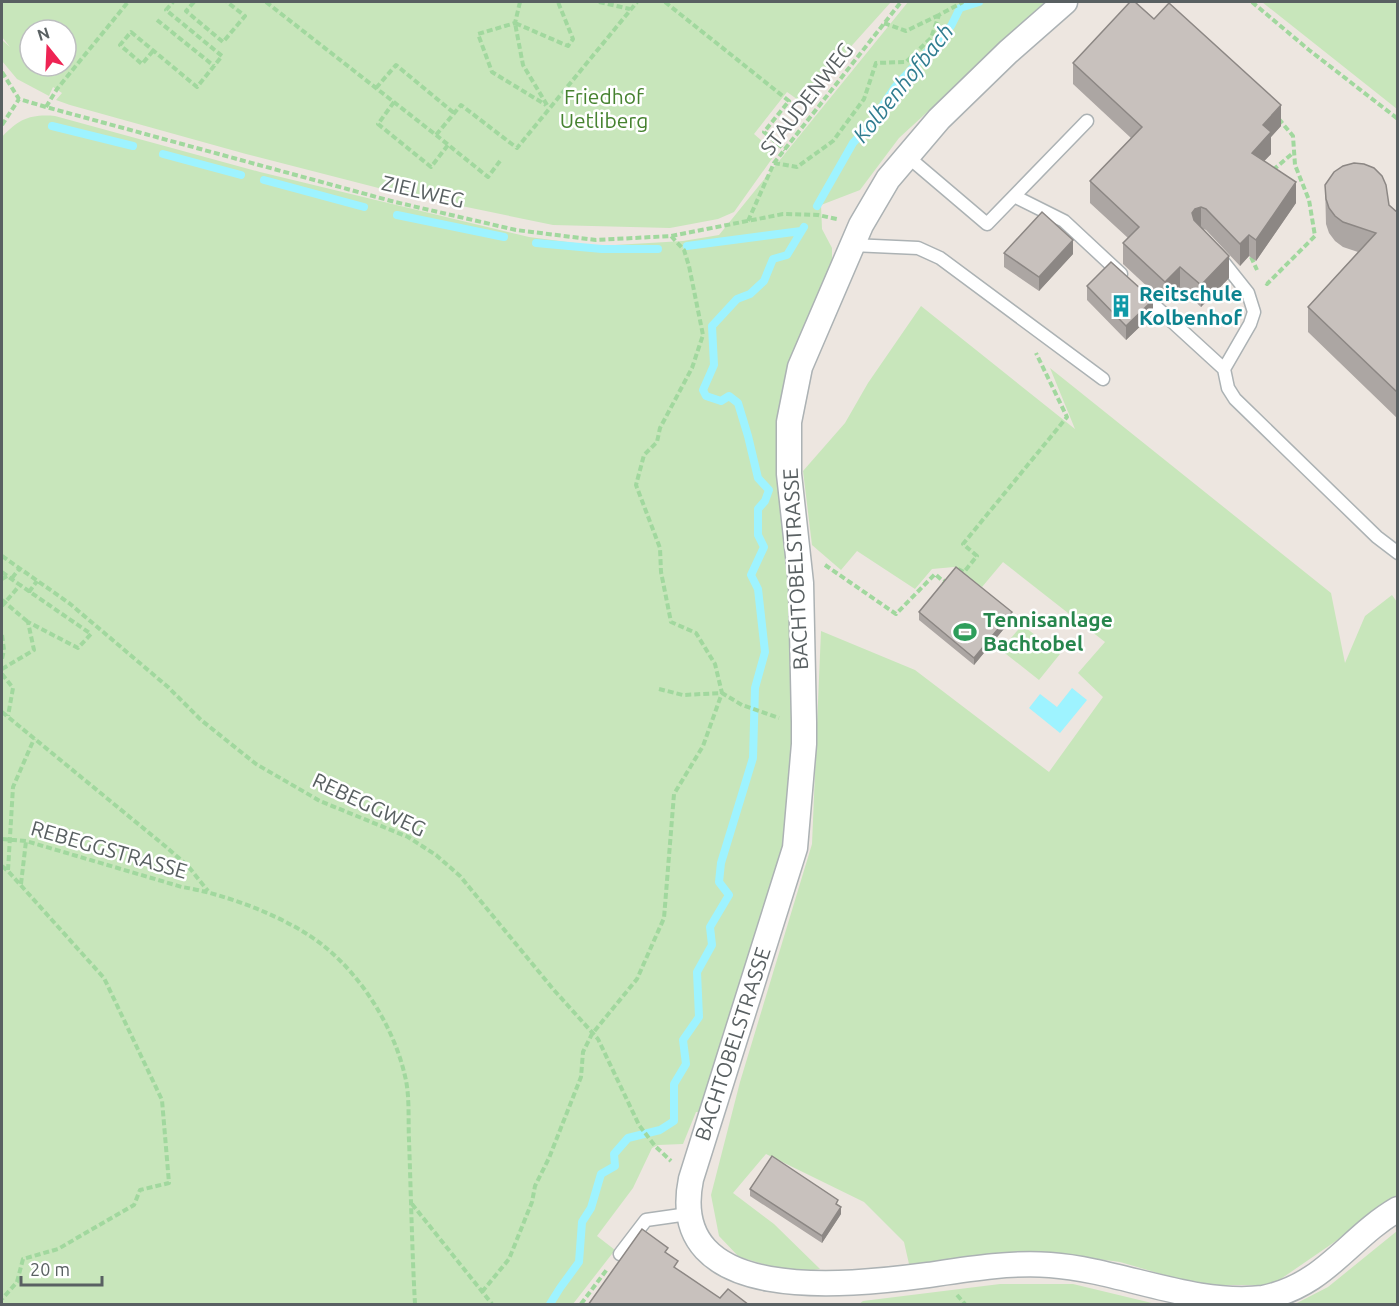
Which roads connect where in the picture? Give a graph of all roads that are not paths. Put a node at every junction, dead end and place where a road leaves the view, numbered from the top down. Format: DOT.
graph roads {
  1 [pos="1065,2"];
  2 [pos="1087,121"];
  3 [pos="907,156"];
  4 [pos="1014,196"];
  5 [pos="856,235"];
  6 [pos="1209,245"];
  7 [pos="1224,369"];
  8 [pos="1103,379"];
  9 [pos="1396,549"];
  10 [pos="1398,1209"];
  11 [pos="688,1214"];
  12 [pos="620,1254"];
  1 -- 3 [label="street, BACHTOBELSTRASSE"];
  2 -- 4 [label="lane"];
  3 -- 4 [label="lane"];
  3 -- 5 [label="street, BACHTOBELSTRASSE"];
  4 -- 7 [label="lane"];
  5 -- 8 [label="lane"];
  5 -- 11 [label="street, BACHTOBELSTRASSE"];
  6 -- 7 [label="lane"];
  7 -- 9 [label="lane"];
  10 -- 11 [label="street"];
  11 -- 12 [label="lane"];
}
